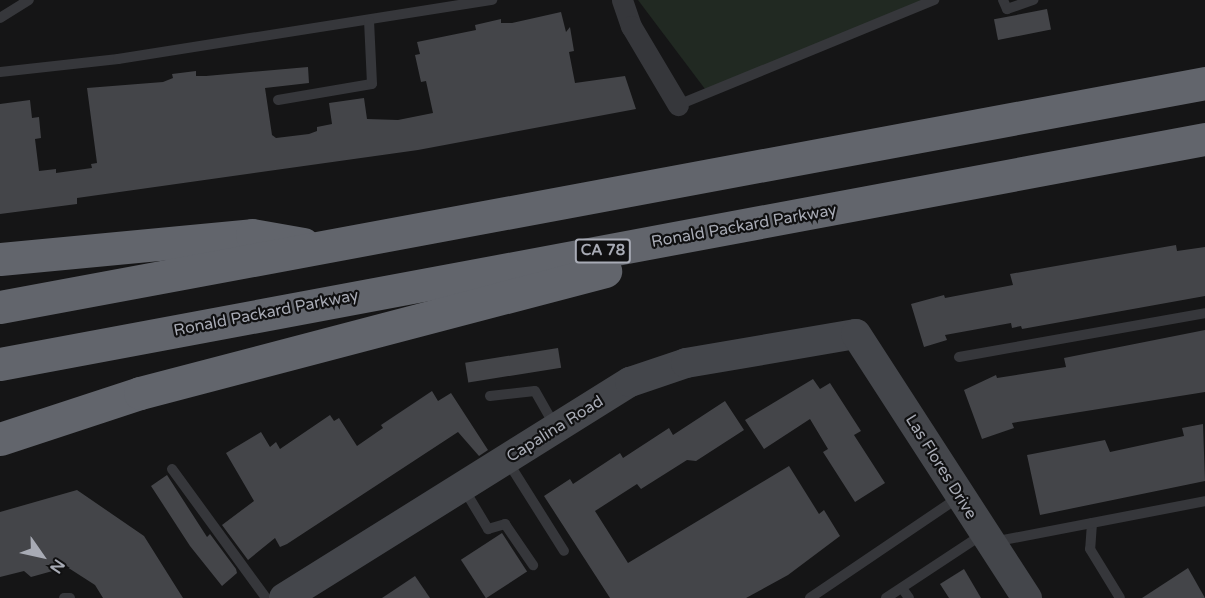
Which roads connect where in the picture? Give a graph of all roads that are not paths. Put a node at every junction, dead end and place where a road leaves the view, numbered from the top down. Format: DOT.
graph roads {
  1 [pos="29,0"];
  2 [pos="492,0"];
  3 [pos="622,0"];
  4 [pos="934,0"];
  5 [pos="1003,0"];
  6 [pos="1033,0"];
  7 [pos="0,18"];
  8 [pos="369,21"];
  9 [pos="0,72"];
  10 [pos="1205,83"];
  11 [pos="278,100"];
  12 [pos="678,105"];
  13 [pos="1205,139"];
  14 [pos="845,208"];
  15 [pos="325,248"];
  16 [pos="0,259"];
  17 [pos="0,307"];
  18 [pos="1205,313"];
  19 [pos="856,334"];
  20 [pos="959,357"];
  21 [pos="0,364"];
  22 [pos="490,396"];
  23 [pos="556,428"];
  24 [pos="0,439"];
  25 [pos="506,459"];
  26 [pos="172,469"];
  27 [pos="463,486"];
  28 [pos="960,497"];
  29 [pos="1205,501"];
  30 [pos="1092,523"];
  31 [pos="986,539"];
  32 [pos="564,551"];
  33 [pos="532,565"];
  34 [pos="902,588"];
  35 [pos="300,594"];
  36 [pos="64,598"];
  37 [pos="70,598"];
  38 [pos="266,598"];
  39 [pos="810,598"];
  40 [pos="886,598"];
  41 [pos="909,598"];
  42 [pos="1026,598"];
  43 [pos="1120,598"];
  1 -- 7 [label="lane"];
  2 -- 8 [label="lane"];
  3 -- 12 [label="street"];
  4 -- 12 [label="lane"];
  5 -- 6 [label="lane"];
  8 -- 9 [label="lane"];
  8 -- 11 [label="lane"];
  10 -- 15 [label="highway"];
  13 -- 14 [label="highway, Ronald Packard Parkway / CA 78"];
  14 -- 21 [label="highway, Ronald Packard Parkway / CA 78"];
  14 -- 24 [label="highway"];
  15 -- 16 [label="highway"];
  15 -- 17 [label="highway"];
  18 -- 20 [label="lane"];
  19 -- 23 [label="street, Capalina Road"];
  19 -- 28 [label="street, Las Flores Drive"];
  22 -- 23 [label="lane"];
  23 -- 25 [label="street, Capalina Road"];
  25 -- 27 [label="street, Capalina Road"];
  25 -- 32 [label="lane"];
  26 -- 38 [label="lane"];
  27 -- 33 [label="lane"];
  27 -- 35 [label="street, Capalina Road"];
  28 -- 31 [label="street, Las Flores Drive"];
  28 -- 39 [label="lane"];
  29 -- 30 [label="lane"];
  30 -- 31 [label="lane"];
  30 -- 43 [label="lane"];
  31 -- 34 [label="lane"];
  31 -- 42 [label="street, Las Flores Drive"];
  34 -- 40 [label="lane"];
  34 -- 41 [label="lane"];
  36 -- 37 [label="lane"];
}
